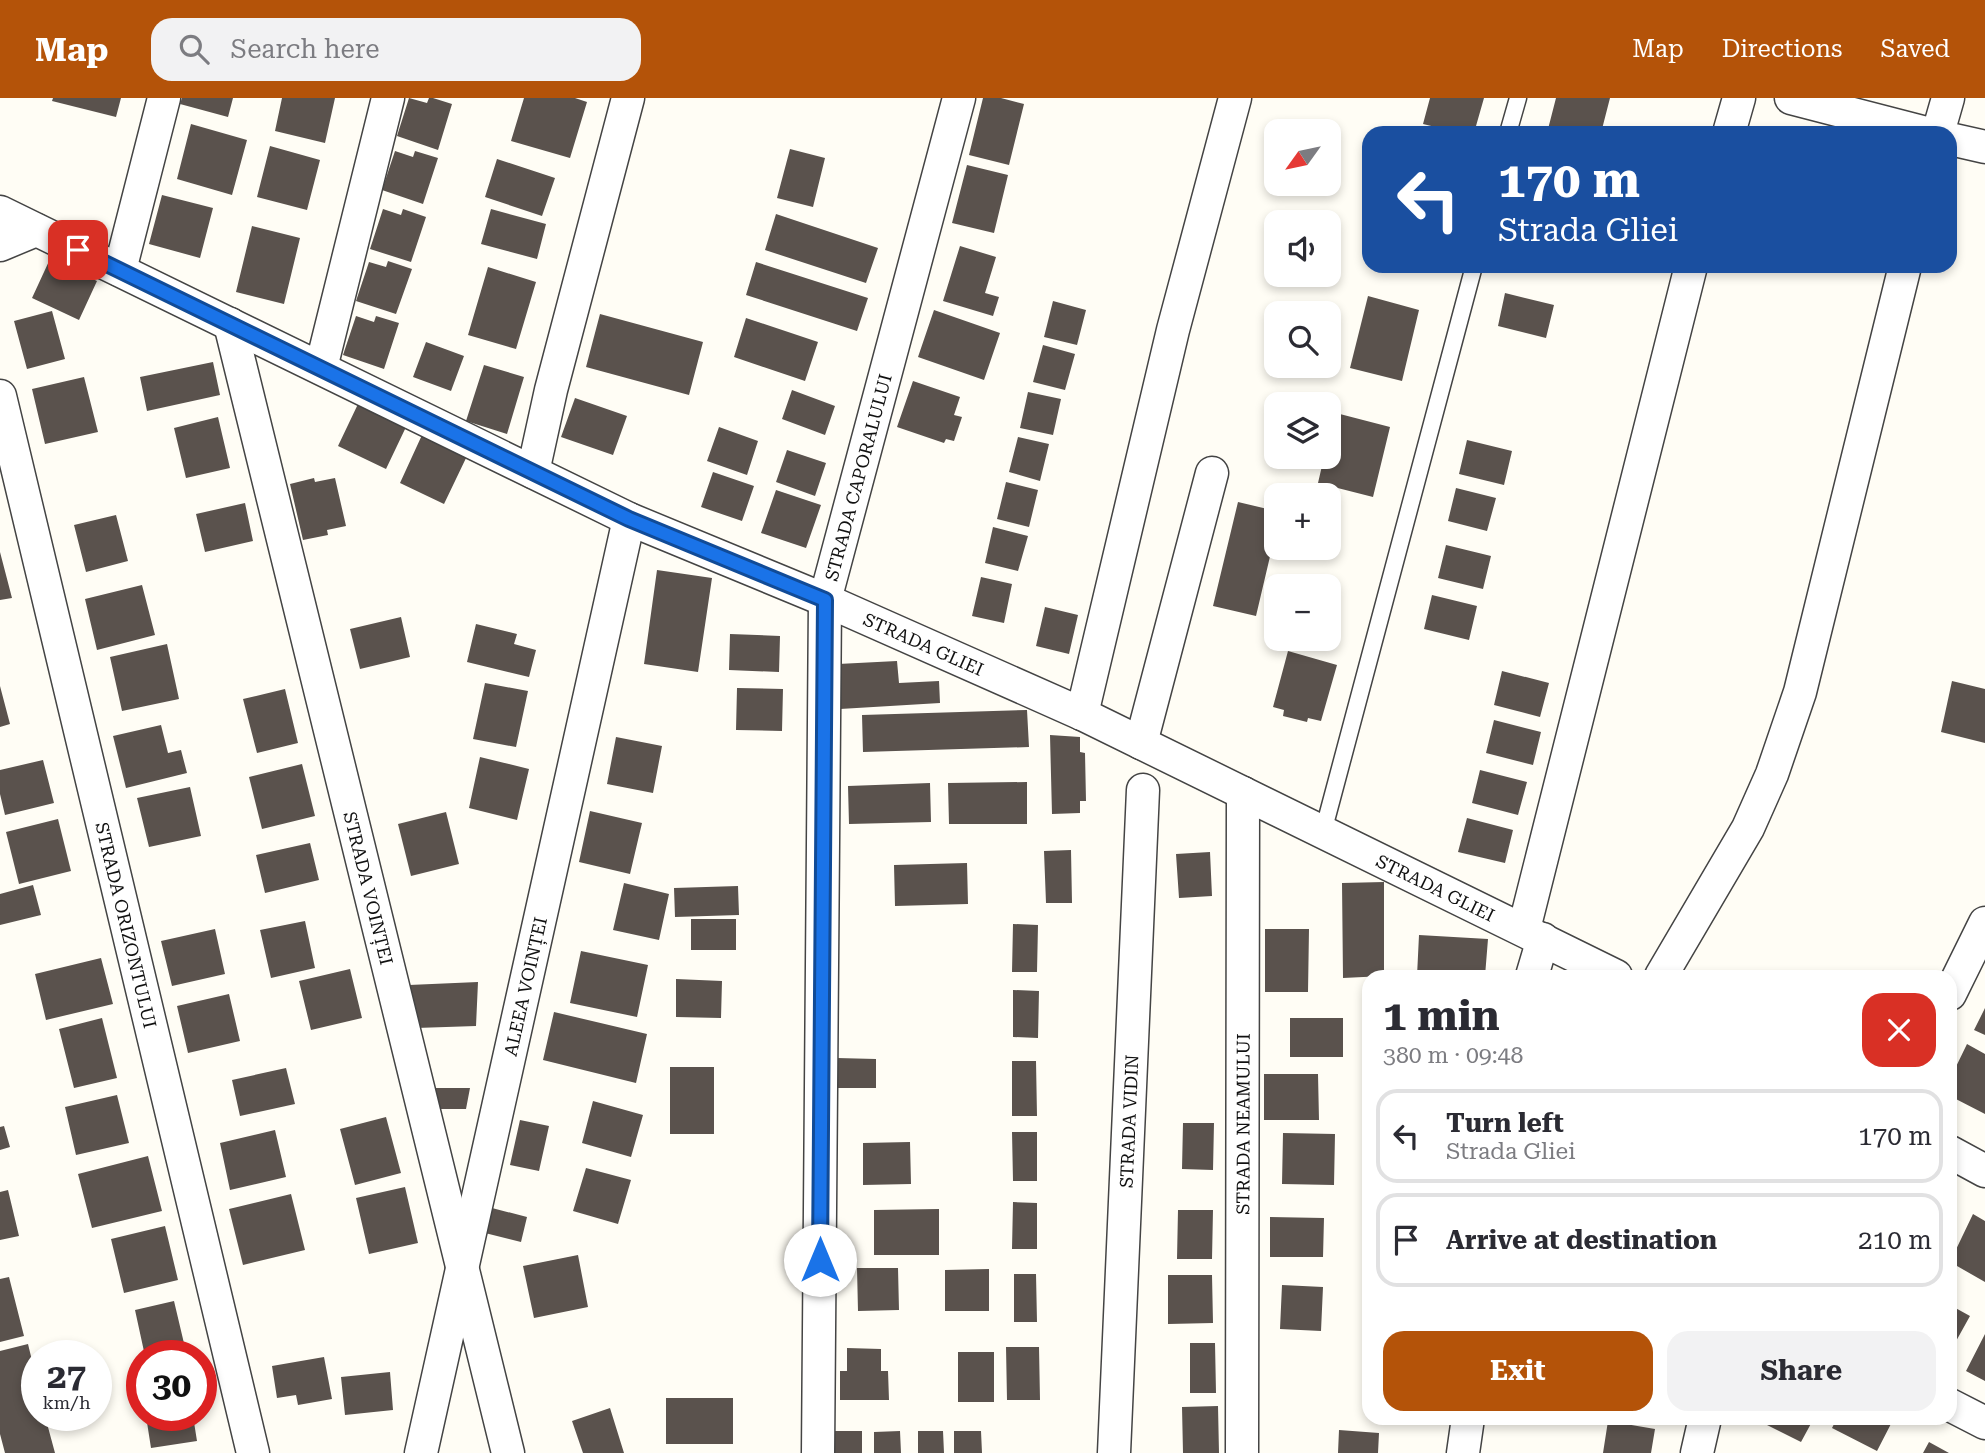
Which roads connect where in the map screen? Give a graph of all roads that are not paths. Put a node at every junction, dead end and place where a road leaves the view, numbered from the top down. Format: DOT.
graph roads {
  1 [pos="164,98"];
  2 [pos="388,98"];
  3 [pos="628,98"];
  4 [pos="959,98"];
  5 [pos="1235,98"];
  6 [pos="1518,98"];
  7 [pos="1739,98"];
  8 [pos="1791,98"];
  9 [pos="1948,98"];
  10 [pos="1510,126"];
  11 [pos="1731,126"];
  12 [pos="1899,126"];
  13 [pos="1940,126"];
  14 [pos="1957,141"];
  15 [pos="1985,147"];
  16 [pos="0,212"];
  17 [pos="36,230"];
  18 [pos="0,245"];
  19 [pos="120,270"];
  20 [pos="1472,273"];
  21 [pos="1689,273"];
  22 [pos="1903,273"];
  23 [pos="230,324"];
  24 [pos="321,368"];
  25 [pos="0,396"];
  26 [pos="533,472"];
  27 [pos="1212,473"];
  28 [pos="629,519"];
  29 [pos="825,600"];
  30 [pos="1082,714"];
  31 [pos="1141,743"];
  32 [pos="1143,790"];
  33 [pos="1243,793"];
  34 [pos="1323,832"];
  35 [pos="1985,923"];
  36 [pos="1534,934"];
  37 [pos="1532,970"];
  38 [pos="1604,970"];
  39 [pos="1665,970"];
  40 [pos="1957,980"];
  41 [pos="1957,1156"];
  42 [pos="1985,1171"];
  43 [pos="463,1270"];
  44 [pos="1957,1409"];
  45 [pos="1985,1423"];
  46 [pos="1467,1425"];
  47 [pos="1703,1425"];
  48 [pos="253,1453"];
  49 [pos="421,1453"];
  50 [pos="508,1453"];
  51 [pos="818,1453"];
  52 [pos="1114,1453"];
  53 [pos="1242,1453"];
  54 [pos="1463,1453"];
  55 [pos="1697,1453"];
  1 -- 19 [label="street"];
  2 -- 24 [label="street"];
  3 -- 26 [label="street"];
  4 -- 29 [label="street, STRADA CAPORALULUI"];
  5 -- 30 [label="street"];
  6 -- 10 [label="lane"];
  7 -- 11 [label="street"];
  8 -- 12 [label="street"];
  9 -- 13 [label="street"];
  14 -- 15 [label="street"];
  16 -- 17 [label="street, STRADA GLIEI"];
  17 -- 18 [label="street"];
  17 -- 19 [label="street, STRADA GLIEI"];
  19 -- 23 [label="street, STRADA GLIEI"];
  20 -- 34 [label="lane"];
  21 -- 36 [label="street"];
  22 -- 39 [label="street"];
  23 -- 24 [label="street, STRADA GLIEI"];
  23 -- 43 [label="street, STRADA VOINȚEI"];
  24 -- 26 [label="street, STRADA GLIEI"];
  25 -- 48 [label="street, STRADA ORIZONTULUI"];
  26 -- 28 [label="street, STRADA GLIEI"];
  27 -- 31 [label="street"];
  28 -- 29 [label="street, STRADA GLIEI"];
  28 -- 43 [label="street, ALEEA VOINȚEI"];
  29 -- 30 [label="street, STRADA GLIEI"];
  29 -- 51 [label="street, STRADA CAPORALULUI"];
  30 -- 31 [label="street, STRADA GLIEI"];
  31 -- 33 [label="street, STRADA GLIEI"];
  32 -- 52 [label="street, STRADA VIDIN"];
  33 -- 34 [label="street, STRADA GLIEI"];
  33 -- 53 [label="street, STRADA NEAMULUI"];
  34 -- 36 [label="street, STRADA GLIEI"];
  35 -- 40 [label="street"];
  36 -- 37 [label="street"];
  36 -- 38 [label="street, STRADA GLIEI"];
  41 -- 42 [label="street"];
  43 -- 49 [label="street, ALEEA VOINȚEI"];
  43 -- 50 [label="street, STRADA VOINȚEI"];
  44 -- 45 [label="street"];
  46 -- 54 [label="street"];
  47 -- 55 [label="street"];
}
